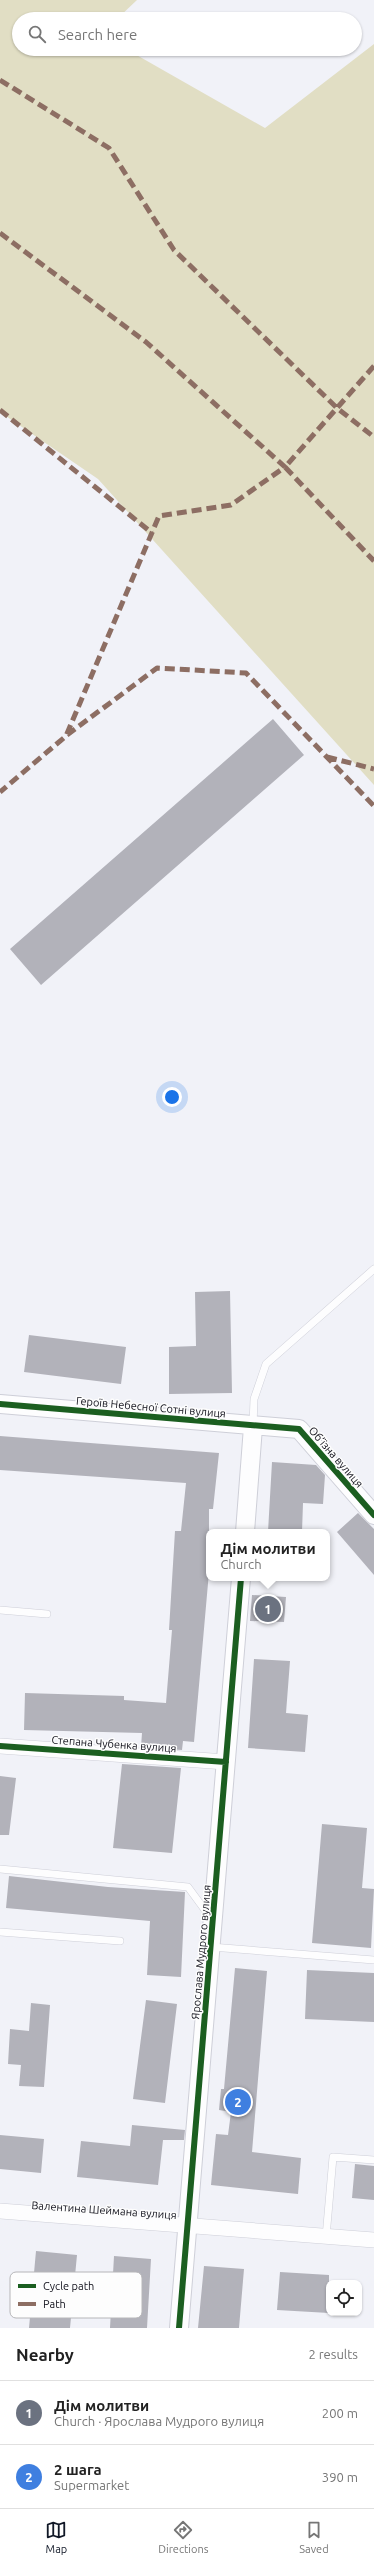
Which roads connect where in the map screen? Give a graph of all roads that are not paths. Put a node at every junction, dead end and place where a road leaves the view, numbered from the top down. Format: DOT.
graph roads {
  1 [pos="374,1269"];
  2 [pos="0,1404"];
  3 [pos="253,1427"];
  4 [pos="300,1429"];
  5 [pos="374,1515"];
  6 [pos="245,1529"];
  7 [pos="241,1581"];
  8 [pos="0,1610"];
  9 [pos="47,1614"];
  10 [pos="0,1746"];
  11 [pos="226,1762"];
  12 [pos="0,1869"];
  13 [pos="213,1921"];
  14 [pos="0,1932"];
  15 [pos="120,1941"];
  16 [pos="211,1947"];
  17 [pos="374,1960"];
  18 [pos="374,2160"];
  19 [pos="0,2211"];
  20 [pos="189,2226"];
  21 [pos="326,2237"];
  22 [pos="374,2240"];
  23 [pos="179,2328"];
  1 -- 3 [label="lane"];
  2 -- 3 [label="street, Героїв Небесної Сотні вулиця"];
  3 -- 4 [label="street, Героїв Небесної Сотні вулиця"];
  3 -- 6 [label="street"];
  4 -- 5 [label="street, Об’їзна вулиця"];
  7 -- 11 [label="street, Ярослава Мудрого вулиця"];
  8 -- 9 [label="lane"];
  10 -- 11 [label="street, Степана Чубенка вулиця"];
  11 -- 13 [label="street, Ярослава Мудрого вулиця"];
  12 -- 13 [label="lane"];
  13 -- 16 [label="street, Ярослава Мудрого вулиця"];
  14 -- 15 [label="lane"];
  16 -- 17 [label="lane"];
  16 -- 20 [label="street, Ярослава Мудрого вулиця"];
  18 -- 21 [label="lane"];
  19 -- 20 [label="street, Валентина Шеймана вулиця"];
  20 -- 21 [label="street, Валентина Шеймана вулиця"];
  20 -- 23 [label="street, Ярослава Мудрого вулиця"];
  21 -- 22 [label="street, Валентина Шеймана вулиця"];
}
